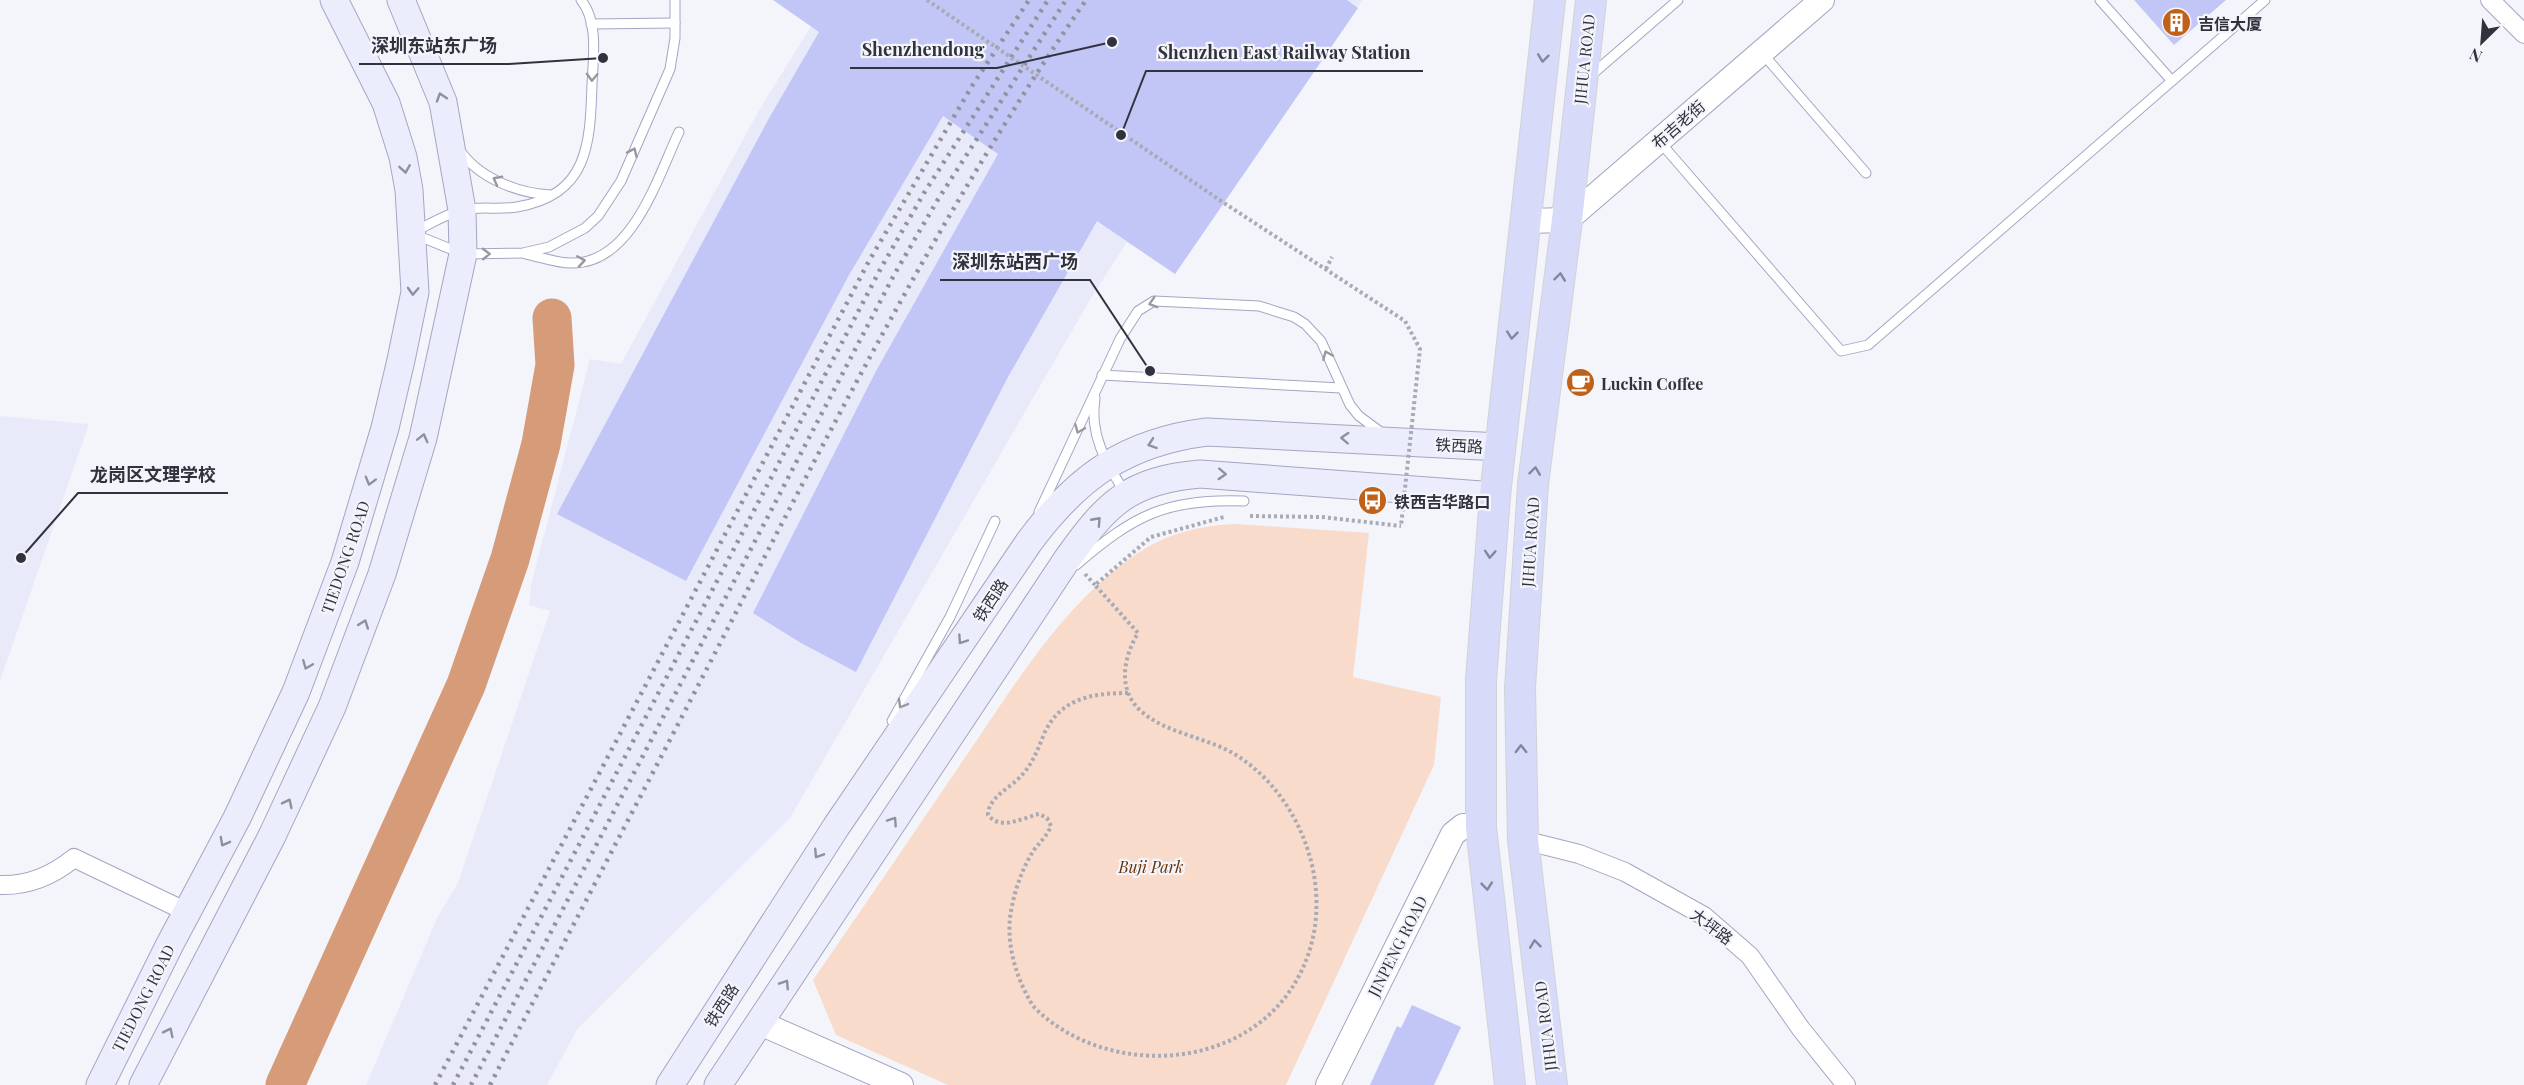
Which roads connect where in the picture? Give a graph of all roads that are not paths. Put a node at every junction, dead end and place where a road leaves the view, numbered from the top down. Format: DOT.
graph roads {
  1 [pos="334,0"];
  2 [pos="401,0"];
  3 [pos="581,0"];
  4 [pos="675,0"];
  5 [pos="1550,0"];
  6 [pos="1591,0"];
  7 [pos="1678,0"];
  8 [pos="1822,0"];
  9 [pos="2100,0"];
  10 [pos="2265,0"];
  11 [pos="2490,0"];
  12 [pos="675,23"];
  13 [pos="591,24"];
  14 [pos="2524,34"];
  15 [pos="1761,52"];
  16 [pos="2172,81"];
  17 [pos="1580,86"];
  18 [pos="679,132"];
  19 [pos="451,135"];
  20 [pos="1659,141"];
  21 [pos="1866,173"];
  22 [pos="553,195"];
  23 [pos="462,210"];
  24 [pos="1567,220"];
  25 [pos="1525,221"];
  26 [pos="411,233"];
  27 [pos="524,253"];
  28 [pos="463,254"];
  29 [pos="1102,375"];
  30 [pos="1341,388"];
  31 [pos="1403,441"];
  32 [pos="1500,447"];
  33 [pos="1107,464"];
  34 [pos="1126,494"];
  35 [pos="1495,496"];
  36 [pos="1244,501"];
  37 [pos="995,521"];
  38 [pos="1008,573"];
  39 [pos="1045,592"];
  40 [pos="836,827"];
  41 [pos="1481,827"];
  42 [pos="1523,840"];
  43 [pos="0,885"];
  44 [pos="187,912"];
  45 [pos="760,1023"];
  46 [pos="100,1085"];
  47 [pos="143,1085"];
  48 [pos="670,1085"];
  49 [pos="718,1085"];
  50 [pos="901,1085"];
  51 [pos="1328,1085"];
  52 [pos="1510,1085"];
  53 [pos="1552,1085"];
  54 [pos="1846,1085"];
  1 -- 26 [label="main road, TIEDONG ROAD, one-way"];
  19 -- 2 [label="main road, one-way"];
  3 -- 13 [label="lane"];
  4 -- 12 [label="lane"];
  5 -- 25 [label="main road, one-way"];
  6 -- 17 [label="main road, JIHUA ROAD"];
  7 -- 17 [label="lane"];
  8 -- 15 [label="street, 布吉老街"];
  9 -- 16 [label="lane"];
  10 -- 16 [label="lane"];
  11 -- 14 [label="street"];
  12 -- 13 [label="lane"];
  27 -- 12 [label="lane, one-way"];
  13 -- 22 [label="lane, one-way"];
  15 -- 20 [label="street, 布吉老街"];
  15 -- 21 [label="lane"];
  16 -- 20 [label="lane"];
  17 -- 24 [label="main road, JIHUA ROAD"];
  27 -- 18 [label="lane, one-way"];
  22 -- 19 [label="lane, one-way"];
  19 -- 23 [label="main road"];
  20 -- 24 [label="street, 布吉老街"];
  22 -- 23 [label="lane"];
  23 -- 26 [label="lane"];
  23 -- 28 [label="main road"];
  24 -- 25 [label="street"];
  42 -- 24 [label="main road, JIHUA ROAD, one-way"];
  25 -- 32 [label="main road, one-way"];
  26 -- 28 [label="lane"];
  26 -- 44 [label="main road, TIEDONG ROAD, one-way"];
  28 -- 27 [label="lane, one-way"];
  47 -- 28 [label="main road, one-way"];
  29 -- 30 [label="lane"];
  30 -- 29 [label="lane, one-way"];
  29 -- 33 [label="lane"];
  29 -- 38 [label="lane, one-way"];
  30 -- 31 [label="lane"];
  31 -- 32 [label="main road, 铁西路"];
  31 -- 33 [label="main road, 铁西路, one-way"];
  32 -- 35 [label="main road"];
  33 -- 34 [label="lane"];
  33 -- 38 [label="main road, 铁西路"];
  34 -- 35 [label="main road, one-way"];
  39 -- 34 [label="main road, one-way"];
  35 -- 41 [label="main road, one-way"];
  36 -- 39 [label="lane"];
  37 -- 40 [label="lane, one-way"];
  38 -- 40 [label="main road, 铁西路, one-way"];
  45 -- 39 [label="main road, one-way"];
  40 -- 48 [label="main road, 铁西路, one-way"];
  41 -- 51 [label="street, JINPENG ROAD"];
  41 -- 52 [label="main road, one-way"];
  53 -- 42 [label="main road, JIHUA ROAD, one-way"];
  42 -- 54 [label="street, 大坪路"];
  43 -- 44 [label="street"];
  44 -- 46 [label="main road, TIEDONG ROAD"];
  45 -- 49 [label="main road"];
  45 -- 50 [label="street"];
}
